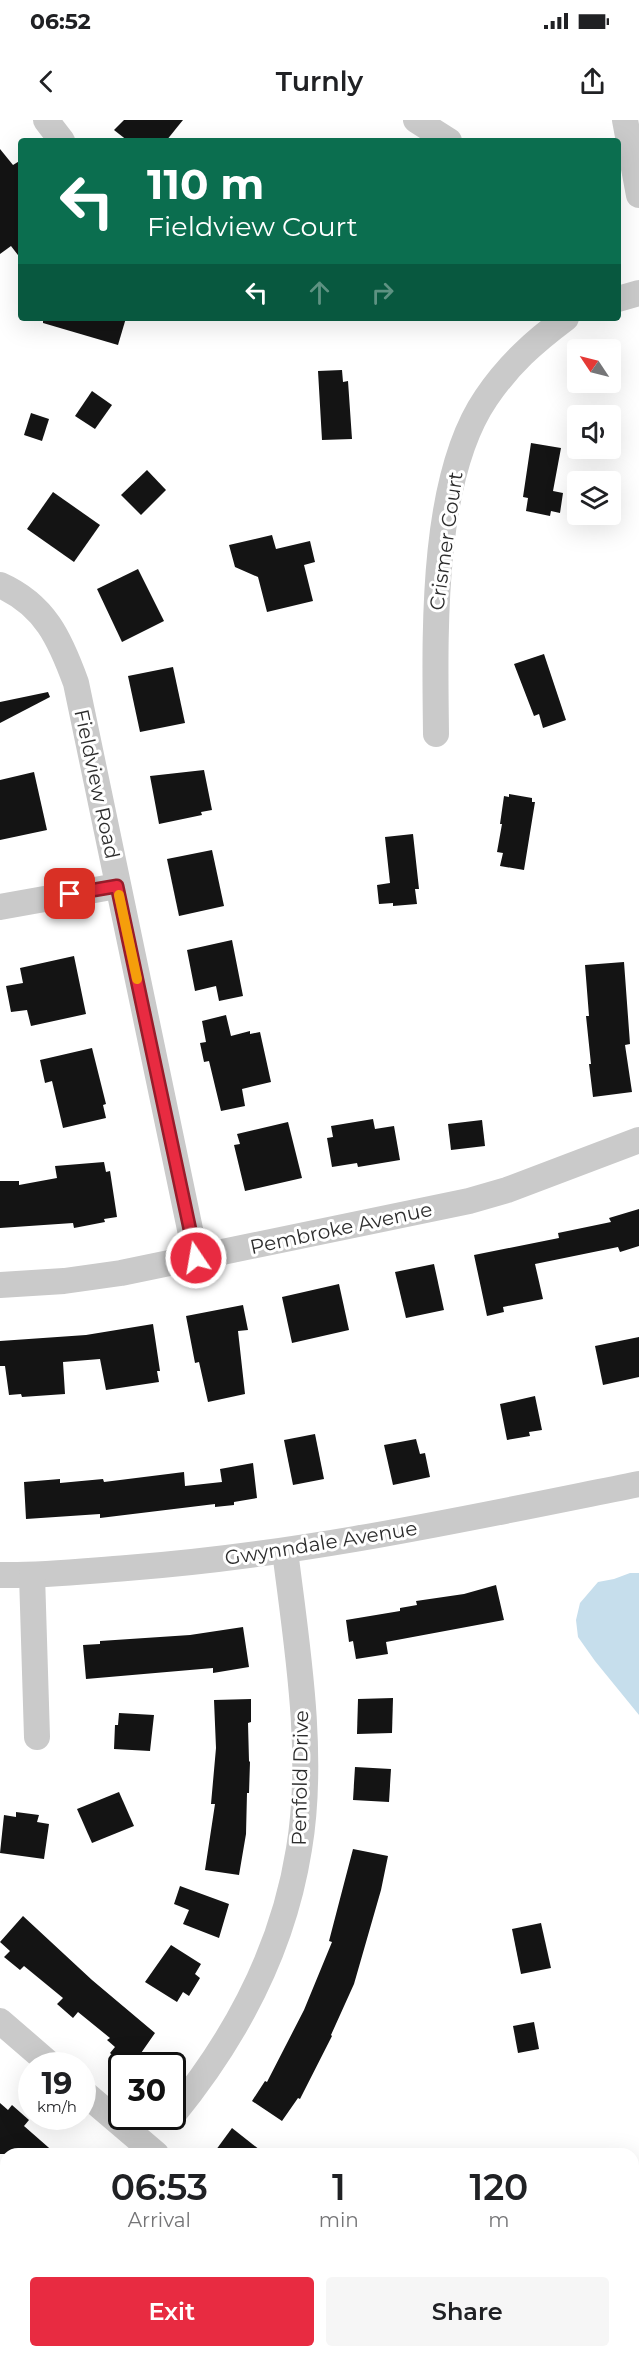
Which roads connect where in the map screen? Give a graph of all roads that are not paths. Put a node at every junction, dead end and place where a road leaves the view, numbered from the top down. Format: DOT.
graph roads {
  1 [pos="46,120"];
  2 [pos="416,120"];
  3 [pos="625,120"];
  4 [pos="60,138"];
  5 [pos="444,138"];
  6 [pos="633,186"];
  7 [pos="639,293"];
  8 [pos="621,298"];
  9 [pos="562,321"];
  10 [pos="0,585"];
  11 [pos="435,734"];
  12 [pos="117,886"];
  13 [pos="0,907"];
  14 [pos="639,1140"];
  15 [pos="196,1258"];
  16 [pos="0,1285"];
  17 [pos="639,1484"];
  18 [pos="285,1551"];
  19 [pos="0,1575"];
  20 [pos="32,1575"];
  21 [pos="37,1737"];
  22 [pos="0,2021"];
  23 [pos="36,2052"];
  24 [pos="186,2098"];
  25 [pos="96,2103"];
  26 [pos="164,2130"];
  27 [pos="150,2148"];
  28 [pos="153,2148"];
  1 -- 4 [label="street"];
  2 -- 5 [label="street"];
  3 -- 6 [label="street"];
  7 -- 8 [label="street"];
  9 -- 11 [label="street, Crismer Court"];
  10 -- 12 [label="street, Fieldview Road"];
  12 -- 13 [label="street"];
  12 -- 15 [label="street, Fieldview Road"];
  14 -- 15 [label="street, Pembroke Avenue"];
  15 -- 16 [label="street, Pembroke Avenue"];
  17 -- 18 [label="street, Gwynndale Avenue"];
  18 -- 20 [label="street, Gwynndale Avenue"];
  18 -- 24 [label="street, Penfold Drive"];
  19 -- 20 [label="street, Gwynndale Avenue"];
  20 -- 21 [label="street"];
  22 -- 23 [label="street"];
  25 -- 27 [label="street"];
  26 -- 28 [label="street, Penfold Drive"];
}
